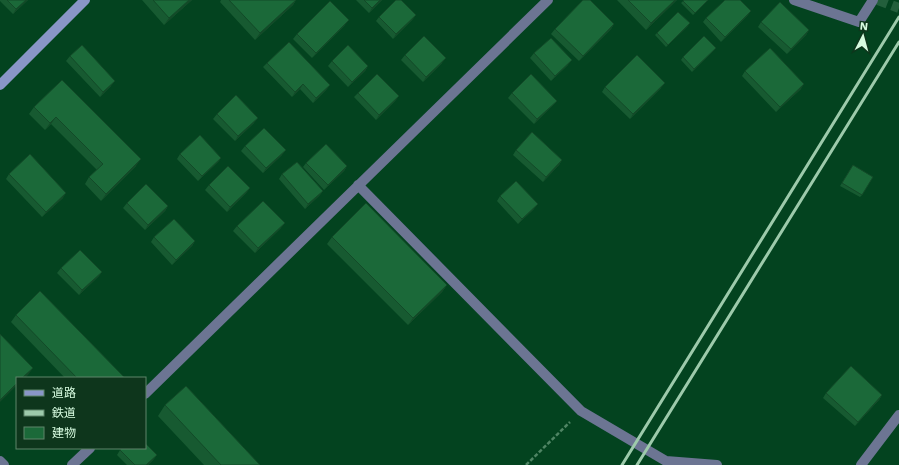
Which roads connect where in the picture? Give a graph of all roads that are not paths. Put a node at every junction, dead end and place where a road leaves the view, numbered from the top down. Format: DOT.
graph roads {
  1 [pos="85,0"];
  2 [pos="548,0"];
  3 [pos="794,0"];
  4 [pos="873,0"];
  5 [pos="0,85"];
  6 [pos="358,186"];
  7 [pos="146,393"];
  8 [pos="899,415"];
  9 [pos="89,449"];
  10 [pos="0,460"];
  11 [pos="4,465"];
  12 [pos="72,465"];
  13 [pos="717,465"];
  14 [pos="861,465"];
  1 -- 5 [label="street"];
  2 -- 6 [label="street"];
  3 -- 4 [label="street"];
  6 -- 7 [label="street"];
  6 -- 13 [label="street"];
  8 -- 14 [label="street"];
  9 -- 12 [label="street"];
  10 -- 11 [label="street"];
}
